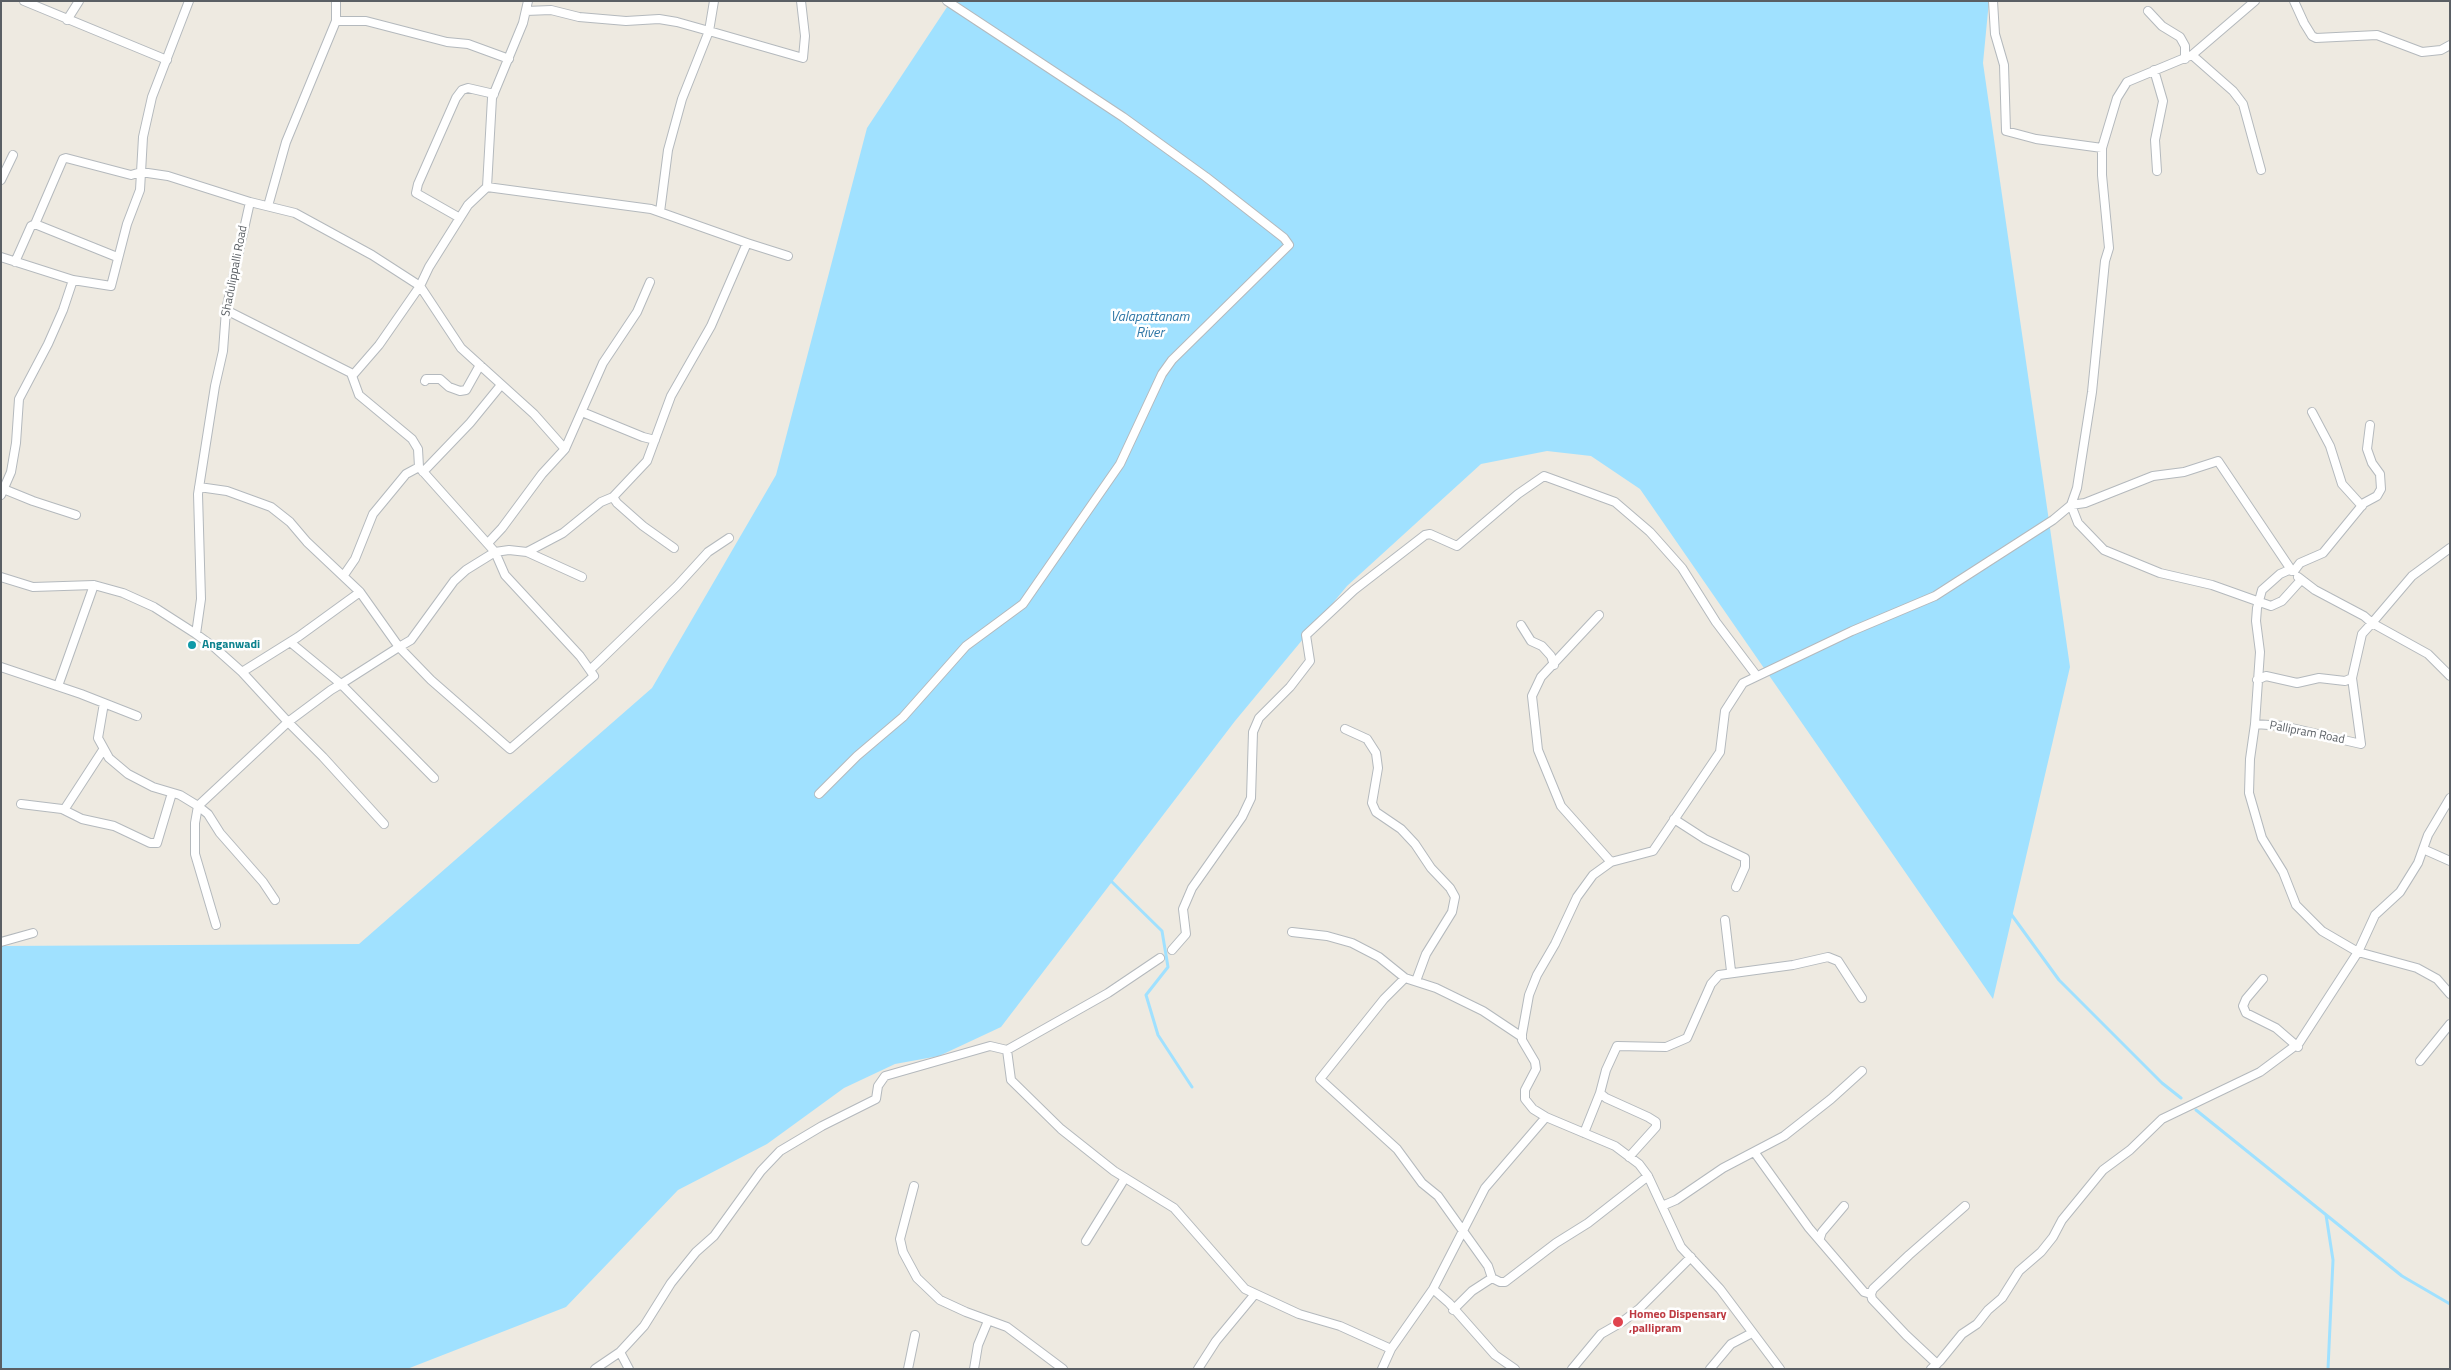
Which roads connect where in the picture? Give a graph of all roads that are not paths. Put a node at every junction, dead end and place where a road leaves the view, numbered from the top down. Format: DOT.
graph roads {
  1 [pos="24,1"];
  2 [pos="79,1"];
  3 [pos="189,1"];
  4 [pos="336,1"];
  5 [pos="528,1"];
  6 [pos="714,1"];
  7 [pos="801,1"];
  8 [pos="947,1"];
  9 [pos="1993,1"];
  10 [pos="2294,1"];
  11 [pos="2249,3"];
  12 [pos="526,11"];
  13 [pos="2148,11"];
  14 [pos="67,20"];
  15 [pos="336,20"];
  16 [pos="709,31"];
  17 [pos="2450,45"];
  18 [pos="2189,57"];
  19 [pos="508,58"];
  20 [pos="167,60"];
  21 [pos="2154,70"];
  22 [pos="494,94"];
  23 [pos="2102,148"];
  24 [pos="12,155"];
  25 [pos="2260,170"];
  26 [pos="2157,171"];
  27 [pos="141,172"];
  28 [pos="1,180"];
  29 [pos="487,187"];
  30 [pos="250,202"];
  31 [pos="268,206"];
  32 [pos="660,212"];
  33 [pos="460,218"];
  34 [pos="35,224"];
  35 [pos="747,243"];
  36 [pos="788,256"];
  37 [pos="1,257"];
  38 [pos="117,257"];
  39 [pos="15,262"];
  40 [pos="73,280"];
  41 [pos="650,282"];
  42 [pos="420,286"];
  43 [pos="226,310"];
  44 [pos="480,365"];
  45 [pos="353,375"];
  46 [pos="425,381"];
  47 [pos="501,385"];
  48 [pos="582,412"];
  49 [pos="2312,412"];
  50 [pos="2370,425"];
  51 [pos="655,440"];
  52 [pos="565,449"];
  53 [pos="421,469"];
  54 [pos="199,487"];
  55 [pos="2,491"];
  56 [pos="613,497"];
  57 [pos="2071,504"];
  58 [pos="2362,506"];
  59 [pos="76,514"];
  60 [pos="730,538"];
  61 [pos="488,544"];
  62 [pos="674,548"];
  63 [pos="2450,548"];
  64 [pos="495,552"];
  65 [pos="527,552"];
  66 [pos="2293,571"];
  67 [pos="344,575"];
  68 [pos="1,577"];
  69 [pos="582,577"];
  70 [pos="2301,580"];
  71 [pos="94,585"];
  72 [pos="360,592"];
  73 [pos="2258,603"];
  74 [pos="1600,615"];
  75 [pos="2372,623"];
  76 [pos="1521,625"];
  77 [pos="196,634"];
  78 [pos="290,642"];
  79 [pos="399,647"];
  80 [pos="1554,665"];
  81 [pos="1,667"];
  82 [pos="590,670"];
  83 [pos="242,672"];
  84 [pos="1756,676"];
  85 [pos="2450,676"];
  86 [pos="2352,678"];
  87 [pos="2257,680"];
  88 [pos="341,684"];
  89 [pos="58,686"];
  90 [pos="104,703"];
  91 [pos="137,716"];
  92 [pos="288,722"];
  93 [pos="2255,724"];
  94 [pos="1345,729"];
  95 [pos="103,750"];
  96 [pos="434,778"];
  97 [pos="172,793"];
  98 [pos="819,794"];
  99 [pos="2450,798"];
  100 [pos="21,804"];
  101 [pos="198,806"];
  102 [pos="64,810"];
  103 [pos="1674,819"];
  104 [pos="384,824"];
  105 [pos="2424,849"];
  106 [pos="2450,861"];
  107 [pos="1611,862"];
  108 [pos="1736,887"];
  109 [pos="275,900"];
  110 [pos="1725,920"];
  111 [pos="216,925"];
  112 [pos="33,932"];
  113 [pos="1292,932"];
  114 [pos="1,942"];
  115 [pos="1172,950"];
  116 [pos="2358,952"];
  117 [pos="1160,958"];
  118 [pos="1731,972"];
  119 [pos="1405,978"];
  120 [pos="2263,979"];
  121 [pos="1416,981"];
  122 [pos="2450,994"];
  123 [pos="1862,998"];
  124 [pos="2450,1024"];
  125 [pos="1522,1037"];
  126 [pos="2298,1047"];
  127 [pos="1007,1050"];
  128 [pos="2420,1061"];
  129 [pos="1862,1071"];
  130 [pos="1600,1093"];
  131 [pos="1546,1117"];
  132 [pos="1584,1133"];
  133 [pos="1755,1153"];
  134 [pos="1629,1156"];
  135 [pos="1648,1176"];
  136 [pos="1125,1178"];
  137 [pos="914,1186"];
  138 [pos="1662,1206"];
  139 [pos="1844,1206"];
  140 [pos="1965,1206"];
  141 [pos="1463,1231"];
  142 [pos="1820,1238"];
  143 [pos="1086,1241"];
  144 [pos="1691,1257"];
  145 [pos="1492,1278"];
  146 [pos="1433,1289"];
  147 [pos="1255,1294"];
  148 [pos="1870,1294"];
  149 [pos="1453,1310"];
  150 [pos="988,1321"];
  151 [pos="1752,1333"];
  152 [pos="914,1335"];
  153 [pos="1391,1348"];
  154 [pos="620,1352"];
  155 [pos="1934,1366"];
  156 [pos="595,1369"];
  157 [pos="629,1369"];
  158 [pos="908,1369"];
  159 [pos="974,1369"];
  160 [pos="1063,1369"];
  161 [pos="1198,1369"];
  162 [pos="1382,1369"];
  163 [pos="1515,1369"];
  164 [pos="1572,1369"];
  165 [pos="1710,1369"];
  166 [pos="1780,1369"];
  1 -- 14 [label="street"];
  2 -- 14 [label="street"];
  3 -- 20 [label="street"];
  4 -- 15 [label="street"];
  5 -- 12 [label="street"];
  6 -- 16 [label="street"];
  7 -- 16 [label="street"];
  8 -- 98 [label="street"];
  9 -- 23 [label="street"];
  10 -- 17 [label="street"];
  11 -- 18 [label="street"];
  12 -- 16 [label="street"];
  12 -- 19 [label="street"];
  13 -- 18 [label="street"];
  14 -- 20 [label="street"];
  15 -- 19 [label="street"];
  15 -- 31 [label="street"];
  16 -- 32 [label="street"];
  18 -- 21 [label="street"];
  18 -- 25 [label="street"];
  19 -- 22 [label="street"];
  20 -- 27 [label="street"];
  21 -- 23 [label="street"];
  21 -- 26 [label="street"];
  22 -- 29 [label="street"];
  22 -- 33 [label="street"];
  23 -- 57 [label="street"];
  24 -- 28 [label="street"];
  27 -- 30 [label="street"];
  27 -- 34 [label="street"];
  27 -- 38 [label="street"];
  29 -- 32 [label="street"];
  29 -- 33 [label="street"];
  30 -- 31 [label="street"];
  30 -- 43 [label="street, Shadulippalli Road"];
  31 -- 42 [label="street"];
  32 -- 35 [label="street"];
  33 -- 42 [label="street"];
  34 -- 38 [label="street"];
  34 -- 39 [label="street"];
  35 -- 36 [label="street"];
  35 -- 51 [label="street"];
  37 -- 39 [label="street"];
  38 -- 40 [label="street"];
  39 -- 40 [label="street"];
  40 -- 55 [label="street"];
  41 -- 48 [label="street"];
  42 -- 44 [label="street"];
  42 -- 45 [label="street"];
  43 -- 45 [label="street"];
  43 -- 54 [label="street, Shadulippalli Road"];
  44 -- 46 [label="street"];
  44 -- 47 [label="street"];
  45 -- 53 [label="street"];
  47 -- 52 [label="street"];
  47 -- 53 [label="street"];
  48 -- 51 [label="street"];
  48 -- 52 [label="street"];
  49 -- 58 [label="street"];
  50 -- 58 [label="street"];
  51 -- 56 [label="street"];
  52 -- 61 [label="street"];
  53 -- 61 [label="street"];
  53 -- 67 [label="street"];
  54 -- 67 [label="street"];
  54 -- 77 [label="street, Shadulippalli Road"];
  55 -- 59 [label="street"];
  56 -- 62 [label="street"];
  56 -- 65 [label="street"];
  57 -- 66 [label="street"];
  57 -- 73 [label="street"];
  57 -- 84 [label="street"];
  58 -- 66 [label="street"];
  60 -- 82 [label="street"];
  61 -- 64 [label="street"];
  63 -- 75 [label="street, Pallipram Road"];
  64 -- 65 [label="street"];
  64 -- 79 [label="street"];
  64 -- 82 [label="street"];
  65 -- 69 [label="street"];
  66 -- 70 [label="street"];
  66 -- 73 [label="street"];
  67 -- 72 [label="street"];
  68 -- 71 [label="street"];
  70 -- 73 [label="street"];
  70 -- 75 [label="street"];
  71 -- 77 [label="street"];
  71 -- 89 [label="street"];
  72 -- 78 [label="street"];
  72 -- 79 [label="street"];
  73 -- 87 [label="street"];
  74 -- 80 [label="street"];
  75 -- 85 [label="street"];
  75 -- 86 [label="street, Pallipram Road"];
  76 -- 80 [label="street"];
  77 -- 83 [label="street"];
  78 -- 83 [label="street"];
  78 -- 88 [label="street"];
  79 -- 82 [label="street"];
  79 -- 88 [label="street"];
  80 -- 107 [label="street"];
  81 -- 89 [label="street"];
  83 -- 92 [label="street"];
  84 -- 103 [label="street"];
  84 -- 115 [label="street"];
  86 -- 87 [label="street"];
  86 -- 93 [label="street, Pallipram Road"];
  87 -- 93 [label="street"];
  88 -- 92 [label="street"];
  88 -- 96 [label="street"];
  89 -- 90 [label="street"];
  90 -- 91 [label="street"];
  90 -- 95 [label="street"];
  92 -- 101 [label="street"];
  92 -- 104 [label="street"];
  93 -- 116 [label="street, Pallipram Road"];
  94 -- 121 [label="street"];
  95 -- 97 [label="street"];
  95 -- 102 [label="street"];
  97 -- 101 [label="street"];
  97 -- 102 [label="street"];
  99 -- 105 [label="street"];
  100 -- 102 [label="street"];
  101 -- 109 [label="street"];
  101 -- 111 [label="street"];
  103 -- 107 [label="street"];
  103 -- 108 [label="street"];
  105 -- 106 [label="street"];
  105 -- 116 [label="street"];
  107 -- 125 [label="street"];
  110 -- 118 [label="street"];
  112 -- 114 [label="street"];
  113 -- 119 [label="street"];
  116 -- 122 [label="street, Pallipram Road"];
  116 -- 126 [label="street"];
  117 -- 127 [label="street"];
  118 -- 123 [label="street"];
  118 -- 130 [label="street"];
  119 -- 121 [label="street"];
  119 -- 141 [label="street"];
  120 -- 126 [label="street"];
  121 -- 125 [label="street"];
  124 -- 128 [label="street"];
  125 -- 131 [label="street"];
  126 -- 155 [label="street"];
  127 -- 136 [label="street"];
  127 -- 154 [label="street"];
  129 -- 133 [label="street"];
  130 -- 132 [label="street"];
  130 -- 134 [label="street"];
  131 -- 132 [label="street"];
  131 -- 141 [label="street"];
  132 -- 134 [label="street"];
  133 -- 138 [label="street"];
  133 -- 142 [label="street"];
  134 -- 135 [label="street"];
  135 -- 138 [label="street"];
  135 -- 145 [label="street"];
  136 -- 143 [label="street"];
  136 -- 147 [label="street"];
  137 -- 150 [label="street"];
  138 -- 144 [label="street"];
  139 -- 142 [label="street"];
  140 -- 148 [label="street"];
  141 -- 145 [label="street"];
  141 -- 146 [label="street"];
  142 -- 148 [label="street"];
  144 -- 151 [label="street"];
  144 -- 164 [label="street"];
  145 -- 149 [label="street"];
  146 -- 149 [label="street"];
  146 -- 153 [label="street"];
  147 -- 153 [label="street"];
  147 -- 161 [label="street"];
  148 -- 155 [label="street"];
  149 -- 163 [label="street"];
  150 -- 159 [label="street"];
  150 -- 160 [label="street"];
  151 -- 165 [label="street"];
  151 -- 166 [label="street"];
  152 -- 158 [label="street"];
  153 -- 162 [label="street"];
  154 -- 156 [label="street"];
  154 -- 157 [label="street"];
}
